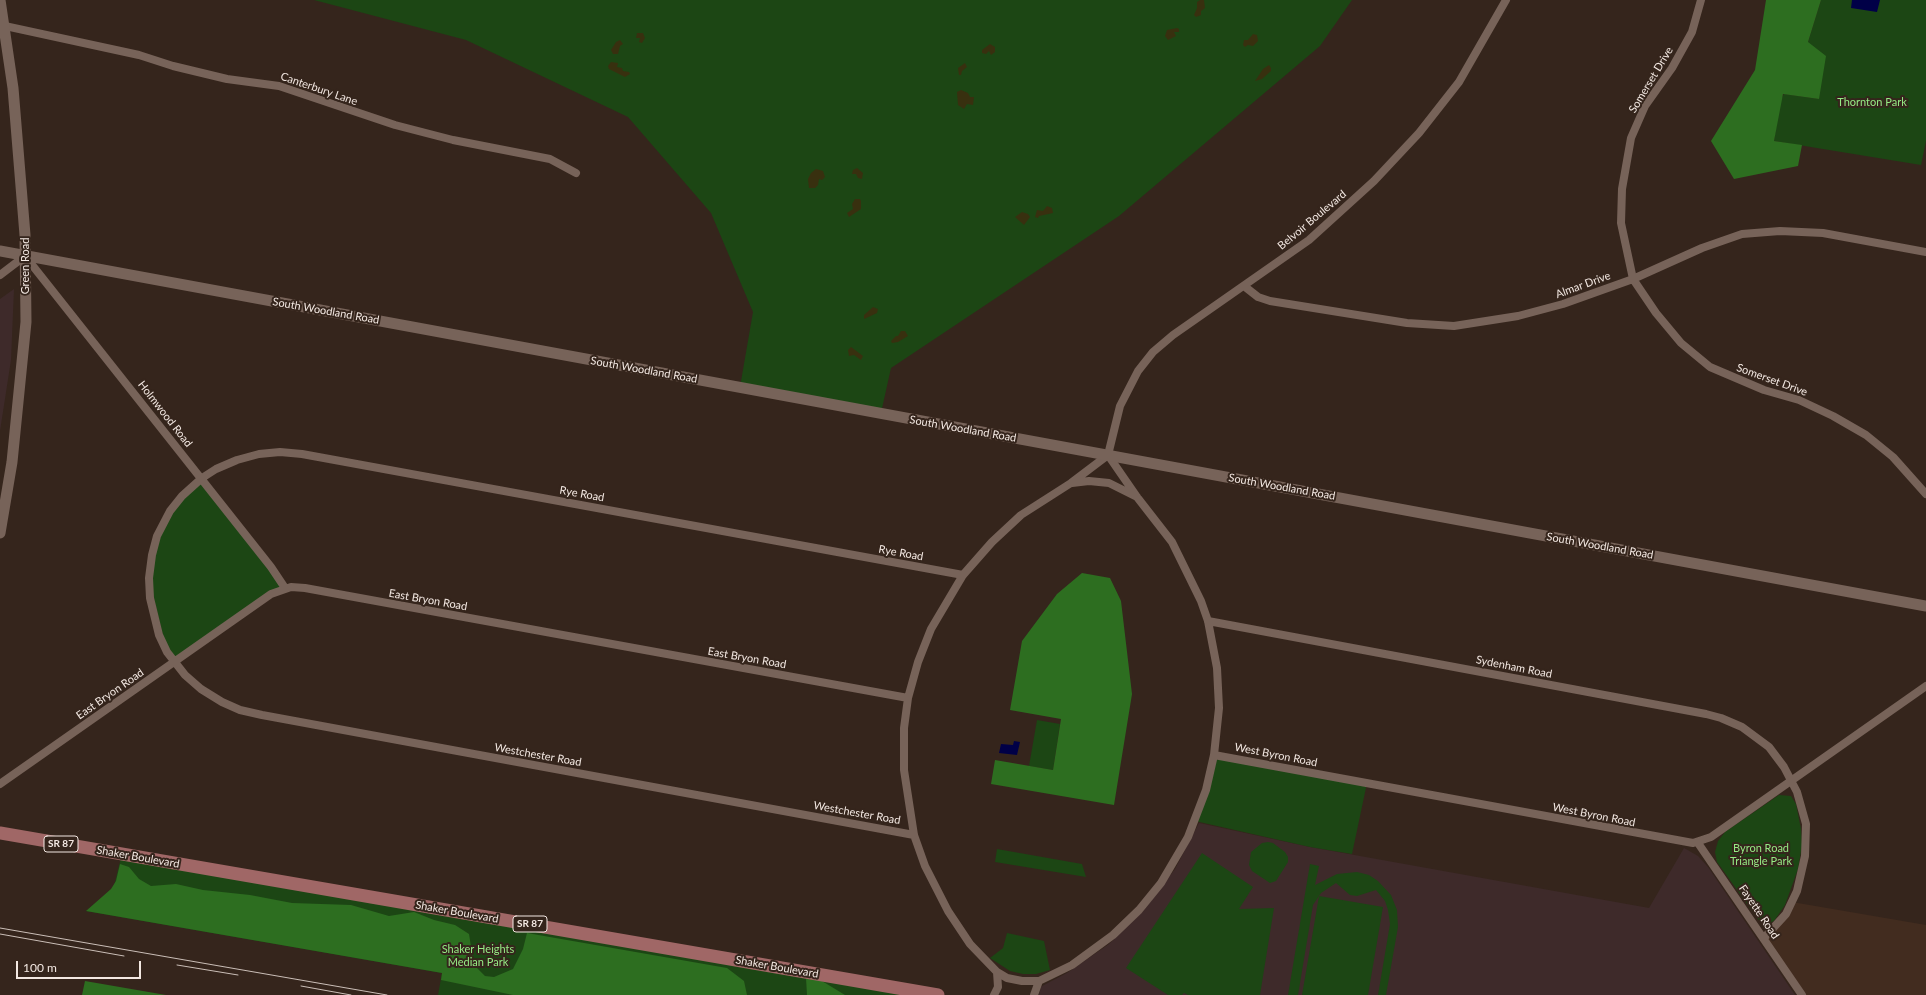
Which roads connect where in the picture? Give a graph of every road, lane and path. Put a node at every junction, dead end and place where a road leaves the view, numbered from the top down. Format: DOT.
graph roads {
  1 [pos="0,0"];
  2 [pos="1506,0"];
  3 [pos="1701,0"];
  4 [pos="2,26"];
  5 [pos="576,173"];
  6 [pos="0,251"];
  7 [pos="1926,252"];
  8 [pos="25,256"];
  9 [pos="0,275"];
  10 [pos="1633,278"];
  11 [pos="1244,286"];
  12 [pos="1108,456"];
  13 [pos="202,478"];
  14 [pos="1071,483"];
  15 [pos="1926,494"];
  16 [pos="1137,497"];
  17 [pos="0,533"];
  18 [pos="963,575"];
  19 [pos="285,588"];
  20 [pos="1926,606"];
  21 [pos="1208,621"];
  22 [pos="174,662"];
  23 [pos="1926,686"];
  24 [pos="908,698"];
  25 [pos="1214,755"];
  26 [pos="1792,779"];
  27 [pos="0,784"];
  28 [pos="0,833"];
  29 [pos="914,835"];
  30 [pos="1698,843"];
  31 [pos="1764,938"];
  32 [pos="997,972"];
  33 [pos="1039,980"];
  34 [pos="938,995"];
  35 [pos="994,995"];
  36 [pos="1034,995"];
  37 [pos="1802,995"];
  1 -- 4 [label="street, Green Road"];
  2 -- 11 [label="street, Belvoir Boulevard"];
  3 -- 10 [label="street, Somerset Drive"];
  4 -- 5 [label="street, Canterbury Lane"];
  4 -- 8 [label="street, Green Road"];
  6 -- 8 [label="street, South Woodland Road"];
  7 -- 10 [label="street, Almar Drive"];
  8 -- 9 [label="street"];
  8 -- 12 [label="street, South Woodland Road"];
  8 -- 13 [label="street, Holmwood Road"];
  8 -- 17 [label="street, Green Road"];
  10 -- 11 [label="street, Almar Drive"];
  10 -- 15 [label="street, Somerset Drive"];
  11 -- 12 [label="street, Belvoir Boulevard"];
  12 -- 14 [label="street"];
  12 -- 16 [label="street"];
  12 -- 20 [label="street, South Woodland Road"];
  13 -- 18 [label="street, Rye Road"];
  13 -- 19 [label="street, Holmwood Road"];
  13 -- 22 [label="street, Rye Road"];
  14 -- 16 [label="street"];
  14 -- 18 [label="street"];
  16 -- 21 [label="street"];
  18 -- 24 [label="street"];
  19 -- 22 [label="street, East Bryon Road"];
  19 -- 24 [label="street, East Bryon Road"];
  21 -- 25 [label="street"];
  21 -- 26 [label="street, Sydenham Road"];
  22 -- 27 [label="street, East Bryon Road"];
  22 -- 29 [label="street, Westchester Road"];
  23 -- 26 [label="street"];
  24 -- 29 [label="street"];
  25 -- 30 [label="street, West Byron Road"];
  25 -- 33 [label="street"];
  26 -- 30 [label="street"];
  26 -- 31 [label="street, Sydenham Road"];
  28 -- 34 [label="main road, Shaker Boulevard / SR 87"];
  29 -- 32 [label="street"];
  30 -- 31 [label="street, Fayette Road"];
  31 -- 37 [label="street, Fayette Road"];
  32 -- 33 [label="street"];
  32 -- 35 [label="street"];
  33 -- 36 [label="street"];
}
